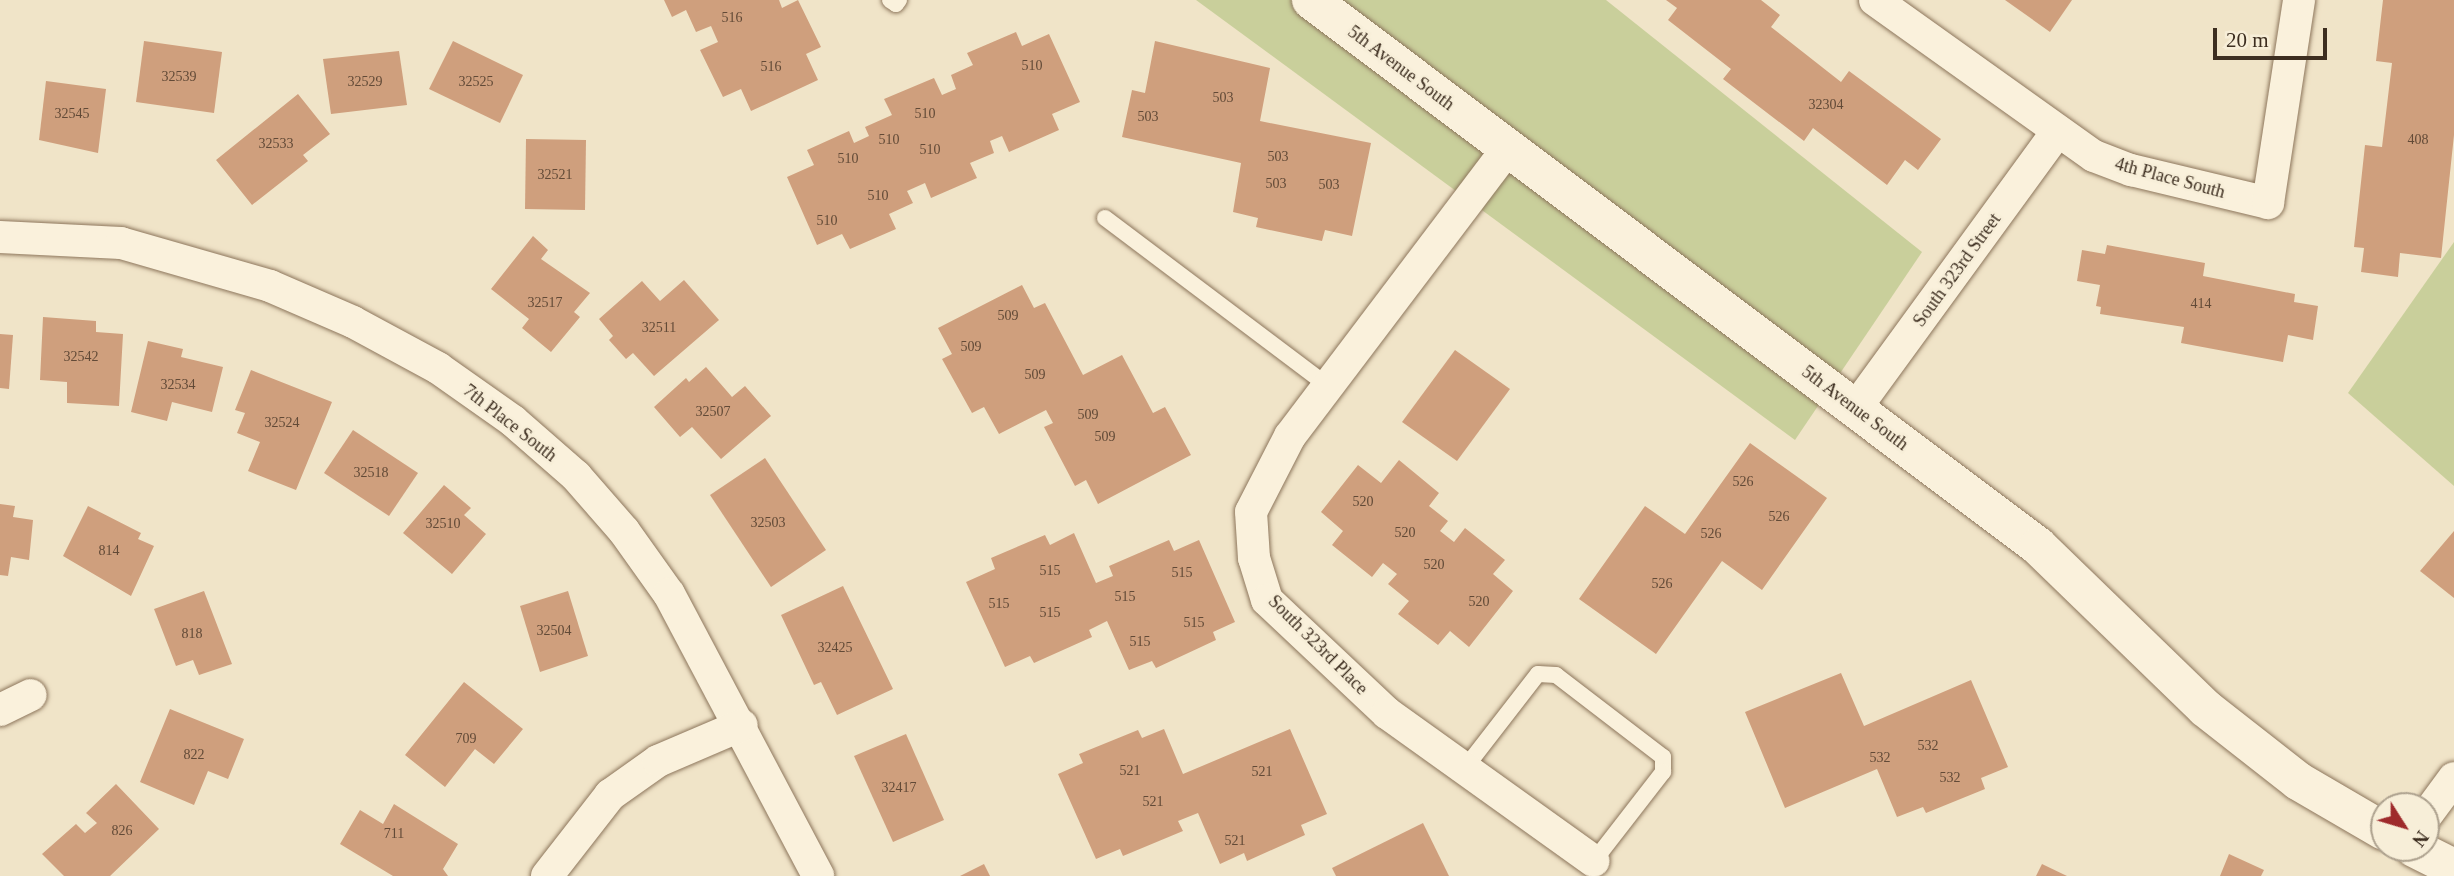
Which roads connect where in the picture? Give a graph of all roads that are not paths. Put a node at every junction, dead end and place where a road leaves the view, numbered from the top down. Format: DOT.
graph roads {
  1 [pos="890,0"];
  2 [pos="899,0"];
  3 [pos="1311,0"];
  4 [pos="1875,0"];
  5 [pos="2299,0"];
  6 [pos="2058,131"];
  7 [pos="1508,148"];
  8 [pos="1105,218"];
  9 [pos="0,237"];
  10 [pos="1328,386"];
  11 [pos="1855,409"];
  12 [pos="30,695"];
  13 [pos="0,710"];
  14 [pos="742,726"];
  15 [pos="1465,768"];
  16 [pos="2454,778"];
  17 [pos="2440,797"];
  18 [pos="2370,823"];
  19 [pos="1594,861"];
  20 [pos="547,876"];
  21 [pos="818,876"];
  1 -- 2 [label="lane"];
  3 -- 7 [label="street, 5th Avenue South"];
  4 -- 6 [label="street, 4th Place South"];
  5 -- 6 [label="street, 4th Place South"];
  6 -- 11 [label="street, South 323rd Street"];
  7 -- 10 [label="street, South 323rd Place"];
  7 -- 11 [label="street, 5th Avenue South"];
  8 -- 10 [label="lane"];
  9 -- 14 [label="street, 7th Place South"];
  10 -- 15 [label="street, South 323rd Place"];
  11 -- 18 [label="street, 5th Avenue South"];
  12 -- 13 [label="street"];
  14 -- 20 [label="street"];
  14 -- 21 [label="street, 7th Place South"];
  15 -- 19 [label="street, South 323rd Place"];
  15 -- 19 [label="lane"];
  16 -- 17 [label="street"];
}
